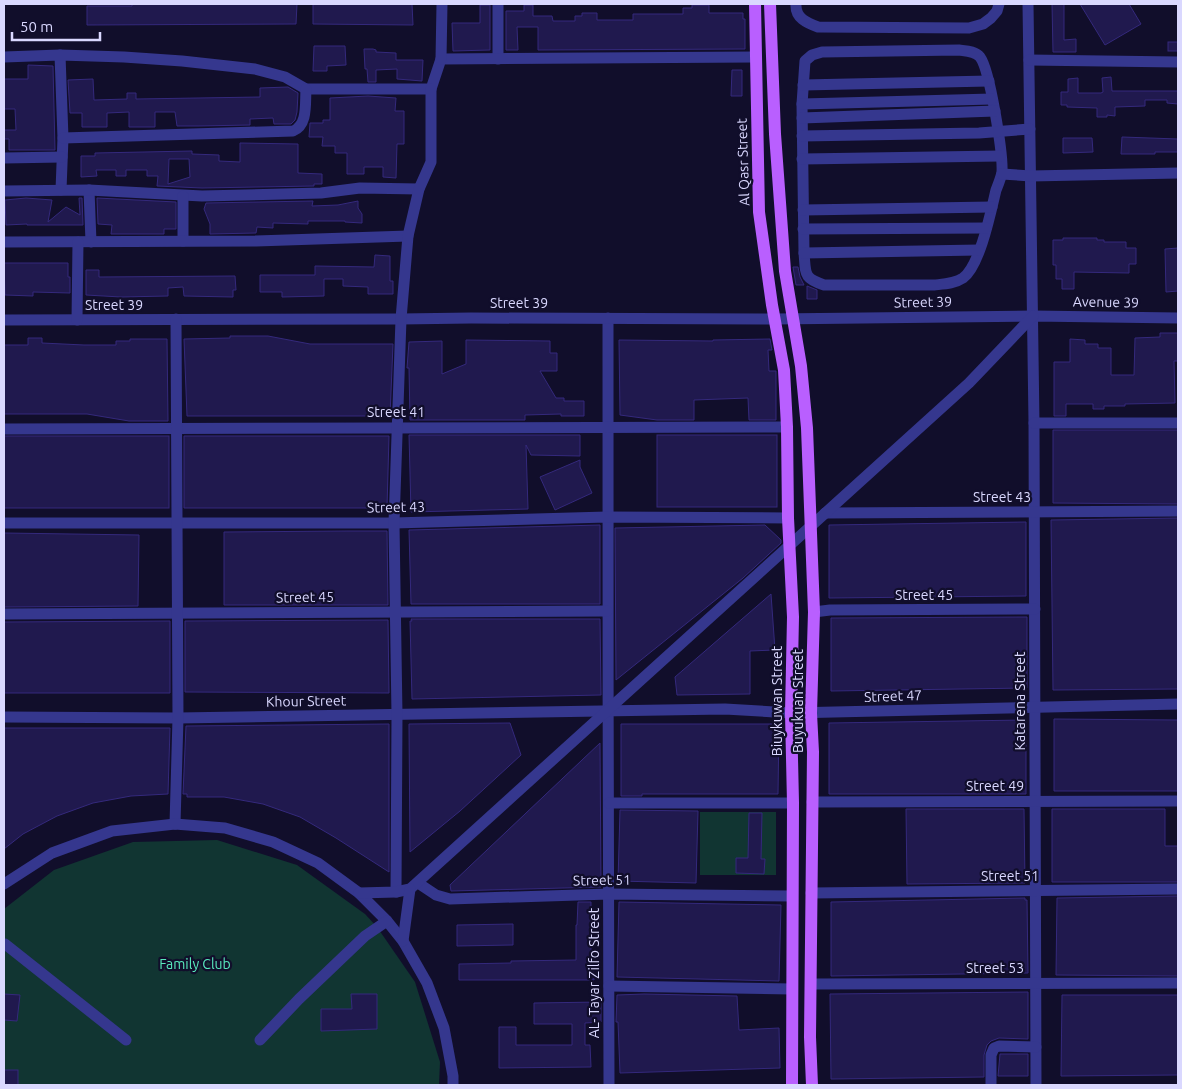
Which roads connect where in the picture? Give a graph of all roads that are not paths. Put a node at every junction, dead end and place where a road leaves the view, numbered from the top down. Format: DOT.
graph roads {
  1 [pos="442,4"];
  2 [pos="498,4"];
  3 [pos="755,4"];
  4 [pos="770,4"];
  5 [pos="796,4"];
  6 [pos="999,4"];
  7 [pos="1028,4"];
  8 [pos="60,55"];
  9 [pos="755,56"];
  10 [pos="4,57"];
  11 [pos="441,59"];
  12 [pos="498,59"];
  13 [pos="1029,60"];
  14 [pos="1178,62"];
  15 [pos="989,80"];
  16 [pos="803,85"];
  17 [pos="306,89"];
  18 [pos="431,89"];
  19 [pos="992,99"];
  20 [pos="802,104"];
  21 [pos="995,111"];
  22 [pos="802,118"];
  23 [pos="1030,129"];
  24 [pos="998,132"];
  25 [pos="802,136"];
  26 [pos="63,138"];
  27 [pos="1000,156"];
  28 [pos="62,157"];
  29 [pos="4,158"];
  30 [pos="802,159"];
  31 [pos="1178,173"];
  32 [pos="1002,174"];
  33 [pos="1031,176"];
  34 [pos="419,189"];
  35 [pos="61,190"];
  36 [pos="89,190"];
  37 [pos="4,191"];
  38 [pos="183,196"];
  39 [pos="992,207"];
  40 [pos="803,210"];
  41 [pos="986,228"];
  42 [pos="803,229"];
  43 [pos="408,236"];
  44 [pos="183,241"];
  45 [pos="4,242"];
  46 [pos="78,242"];
  47 [pos="91,242"];
  48 [pos="979,250"];
  49 [pos="804,253"];
  50 [pos="1034,316"];
  51 [pos="608,318"];
  52 [pos="793,318"];
  53 [pos="1178,318"];
  54 [pos="176,319"];
  55 [pos="775,319"];
  56 [pos="4,320"];
  57 [pos="77,320"];
  58 [pos="401,320"];
  59 [pos="1034,423"];
  60 [pos="1178,423"];
  61 [pos="607,426"];
  62 [pos="397,427"];
  63 [pos="788,427"];
  64 [pos="177,428"];
  65 [pos="4,429"];
  66 [pos="1178,511"];
  67 [pos="1034,512"];
  68 [pos="825,514"];
  69 [pos="607,517"];
  70 [pos="788,518"];
  71 [pos="177,522"];
  72 [pos="394,522"];
  73 [pos="4,523"];
  74 [pos="811,527"];
  75 [pos="790,546"];
  76 [pos="1035,609"];
  77 [pos="608,611"];
  78 [pos="395,612"];
  79 [pos="814,612"];
  80 [pos="177,613"];
  81 [pos="4,614"];
  82 [pos="1178,704"];
  83 [pos="1035,706"];
  84 [pos="608,710"];
  85 [pos="791,713"];
  86 [pos="812,713"];
  87 [pos="397,715"];
  88 [pos="4,717"];
  89 [pos="178,718"];
  90 [pos="1178,800"];
  91 [pos="1035,801"];
  92 [pos="812,802"];
  93 [pos="609,803"];
  94 [pos="793,803"];
  95 [pos="175,824"];
  96 [pos="4,884"];
  97 [pos="414,886"];
  98 [pos="1178,889"];
  99 [pos="1036,890"];
  100 [pos="359,892"];
  101 [pos="396,892"];
  102 [pos="811,892"];
  103 [pos="609,894"];
  104 [pos="791,896"];
  105 [pos="387,921"];
  106 [pos="403,941"];
  107 [pos="5,944"];
  108 [pos="1036,983"];
  109 [pos="1178,983"];
  110 [pos="811,984"];
  111 [pos="609,986"];
  112 [pos="792,989"];
  113 [pos="126,1040"];
  114 [pos="260,1040"];
  115 [pos="1036,1046"];
  116 [pos="453,1080"];
  117 [pos="464,1085"];
  118 [pos="608,1085"];
  119 [pos="792,1085"];
  120 [pos="812,1085"];
  121 [pos="991,1085"];
  122 [pos="1036,1085"];
  1 -- 11 [label="street"];
  2 -- 12 [label="street"];
  3 -- 9 [label="main road, Al Qasr Street"];
  4 -- 52 [label="main road"];
  5 -- 6 [label="street"];
  7 -- 13 [label="street, Katarena Street"];
  8 -- 10 [label="street"];
  8 -- 17 [label="street"];
  8 -- 26 [label="street"];
  9 -- 12 [label="street"];
  9 -- 55 [label="main road, Al Qasr Street"];
  11 -- 12 [label="street"];
  11 -- 18 [label="street"];
  13 -- 14 [label="street"];
  13 -- 23 [label="street, Katarena Street"];
  15 -- 16 [label="street"];
  15 -- 16 [label="street"];
  15 -- 19 [label="street"];
  16 -- 20 [label="street"];
  17 -- 18 [label="street"];
  17 -- 26 [label="street"];
  18 -- 34 [label="street"];
  19 -- 20 [label="street"];
  19 -- 21 [label="street"];
  20 -- 22 [label="street"];
  21 -- 22 [label="street"];
  21 -- 24 [label="street"];
  22 -- 25 [label="street"];
  23 -- 24 [label="street"];
  23 -- 33 [label="street, Katarena Street"];
  24 -- 25 [label="street"];
  24 -- 27 [label="street"];
  25 -- 30 [label="street"];
  26 -- 28 [label="street"];
  27 -- 30 [label="street"];
  27 -- 32 [label="street"];
  28 -- 29 [label="street"];
  28 -- 35 [label="street"];
  30 -- 40 [label="street"];
  31 -- 33 [label="street"];
  32 -- 33 [label="street"];
  32 -- 39 [label="street"];
  33 -- 50 [label="street, Katarena Street"];
  34 -- 38 [label="street"];
  34 -- 43 [label="street"];
  35 -- 36 [label="street"];
  35 -- 37 [label="street"];
  36 -- 38 [label="street"];
  36 -- 47 [label="street"];
  38 -- 44 [label="street"];
  39 -- 40 [label="street"];
  39 -- 41 [label="street"];
  40 -- 42 [label="street"];
  41 -- 42 [label="street"];
  41 -- 48 [label="street"];
  42 -- 49 [label="street"];
  43 -- 44 [label="street"];
  43 -- 58 [label="street"];
  44 -- 47 [label="street"];
  45 -- 46 [label="street"];
  46 -- 47 [label="street"];
  46 -- 57 [label="street"];
  48 -- 49 [label="street"];
  48 -- 49 [label="street"];
  50 -- 52 [label="street, Street 39"];
  50 -- 53 [label="street, Avenue 39"];
  50 -- 59 [label="street, Katarena Street"];
  50 -- 68 [label="street"];
  51 -- 55 [label="street, Street 39"];
  51 -- 58 [label="street, Street 39"];
  51 -- 61 [label="street, AL- Tayar Zilfo Street"];
  52 -- 55 [label="street, Street 39"];
  52 -- 74 [label="main road, Buyukuan Street"];
  54 -- 57 [label="street, Street 39"];
  54 -- 58 [label="street, Street 39"];
  54 -- 64 [label="street"];
  55 -- 63 [label="main road, Biuykuwan Street"];
  56 -- 57 [label="street, Street 39"];
  58 -- 62 [label="street"];
  59 -- 60 [label="street"];
  59 -- 67 [label="street, Katarena Street"];
  61 -- 62 [label="street, Street 41"];
  61 -- 63 [label="street, Street 41"];
  61 -- 69 [label="street, AL- Tayar Zilfo Street"];
  62 -- 64 [label="street, Street 41"];
  62 -- 72 [label="street"];
  63 -- 70 [label="main road, Biuykuwan Street"];
  64 -- 65 [label="street, Street 41"];
  64 -- 71 [label="street"];
  66 -- 67 [label="street, Street 43"];
  67 -- 68 [label="street, Street 43"];
  67 -- 76 [label="street, Katarena Street"];
  68 -- 74 [label="street"];
  69 -- 70 [label="street, Street 43"];
  69 -- 72 [label="street, Street 43"];
  69 -- 77 [label="street, AL- Tayar Zilfo Street"];
  70 -- 75 [label="main road, Biuykuwan Street"];
  71 -- 72 [label="street, Street 43"];
  71 -- 73 [label="street, Street 43"];
  71 -- 80 [label="street"];
  72 -- 78 [label="street"];
  74 -- 75 [label="street"];
  74 -- 79 [label="main road, Buyukuan Street"];
  75 -- 84 [label="street"];
  75 -- 85 [label="main road, Biuykuwan Street"];
  76 -- 79 [label="street, Street 45"];
  76 -- 83 [label="street, Katarena Street"];
  77 -- 78 [label="street, Street 45"];
  77 -- 84 [label="street, AL- Tayar Zilfo Street"];
  78 -- 80 [label="street, Street 45"];
  78 -- 87 [label="street"];
  79 -- 86 [label="main road, Buyukuan Street"];
  80 -- 81 [label="street, Street 45"];
  80 -- 89 [label="street"];
  82 -- 83 [label="street, Street 47"];
  83 -- 86 [label="street, Street 47"];
  83 -- 91 [label="street, Katarena Street"];
  84 -- 85 [label="street, Street 47"];
  84 -- 87 [label="street, Khour Street"];
  84 -- 93 [label="street, AL- Tayar Zilfo Street"];
  84 -- 97 [label="street"];
  85 -- 86 [label="street, Street 47"];
  85 -- 94 [label="main road, Biuykuwan Street"];
  86 -- 92 [label="main road, Buyukuan Street"];
  87 -- 89 [label="street, Khour Street"];
  87 -- 101 [label="street"];
  88 -- 89 [label="street, Khour Street"];
  89 -- 95 [label="street"];
  90 -- 91 [label="street, Street 49"];
  91 -- 92 [label="street, Street 49"];
  91 -- 99 [label="street, Katarena Street"];
  92 -- 102 [label="main road, Buyukuan Street"];
  93 -- 94 [label="street"];
  93 -- 103 [label="street, AL- Tayar Zilfo Street"];
  94 -- 104 [label="main road, Biuykuwan Street"];
  95 -- 96 [label="street"];
  95 -- 100 [label="street"];
  97 -- 101 [label="street"];
  97 -- 103 [label="street, Street 51"];
  97 -- 106 [label="street"];
  98 -- 99 [label="street, Street 51"];
  99 -- 102 [label="street, Street 51"];
  99 -- 108 [label="street, Katarena Street"];
  100 -- 101 [label="street"];
  100 -- 105 [label="street"];
  102 -- 110 [label="main road, Buyukuan Street"];
  103 -- 104 [label="street, Street 51"];
  103 -- 111 [label="street, AL- Tayar Zilfo Street"];
  104 -- 112 [label="main road, Biuykuwan Street"];
  105 -- 106 [label="street"];
  105 -- 114 [label="street"];
  106 -- 116 [label="street"];
  107 -- 113 [label="street"];
  108 -- 109 [label="street, Street 53"];
  108 -- 110 [label="street, Street 53"];
  108 -- 115 [label="street, Katarena Street"];
  110 -- 120 [label="main road, Buyukuan Street"];
  111 -- 112 [label="street"];
  111 -- 118 [label="street, AL- Tayar Zilfo Street"];
  112 -- 119 [label="main road, Biuykuwan Street"];
  115 -- 121 [label="street"];
  115 -- 122 [label="street, Katarena Street"];
  116 -- 117 [label="street"];
}
